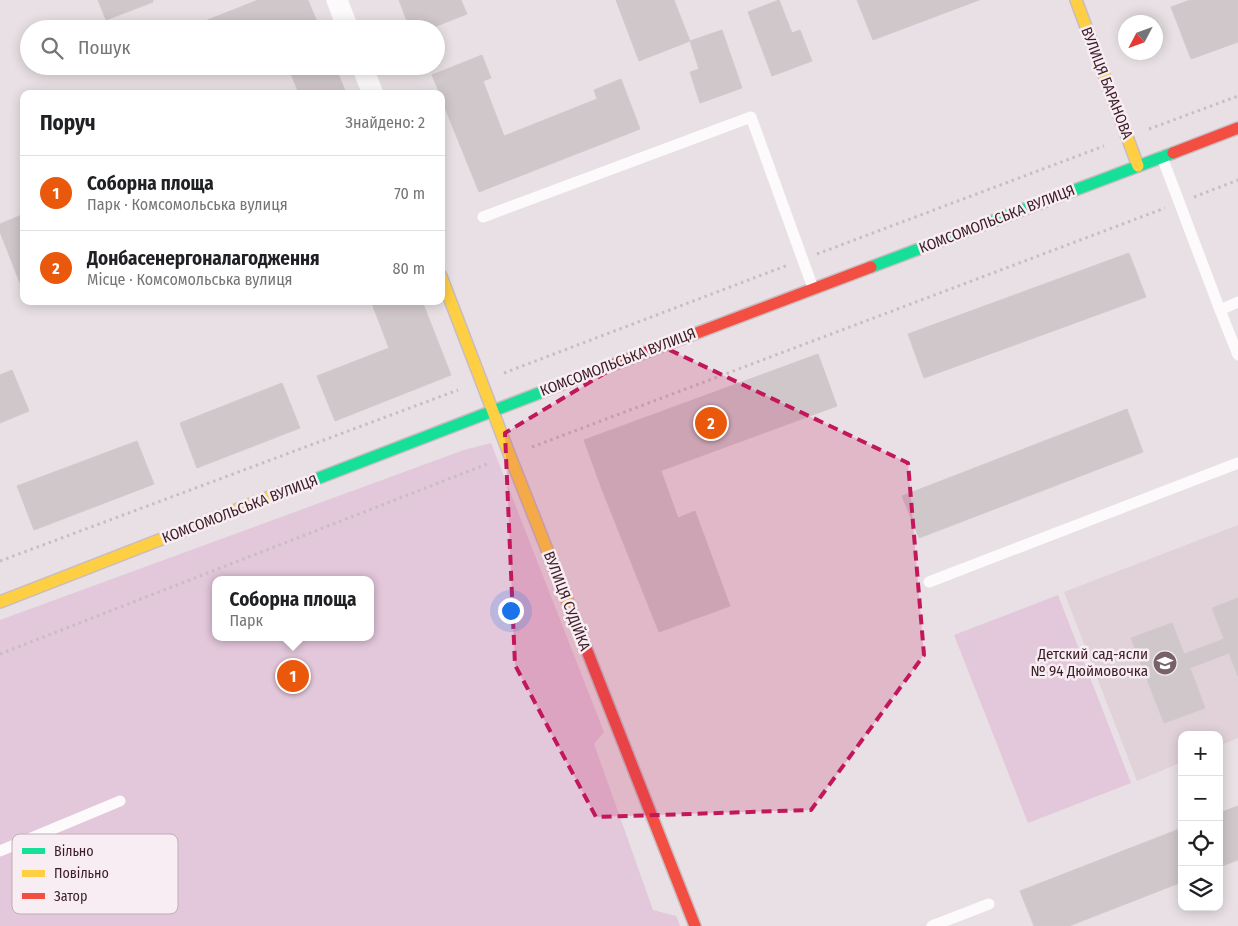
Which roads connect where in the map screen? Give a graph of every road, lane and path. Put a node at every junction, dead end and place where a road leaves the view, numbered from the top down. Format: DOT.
graph roads {
  1 [pos="337,0"];
  2 [pos="1076,0"];
  3 [pos="345,20"];
  4 [pos="366,75"];
  5 [pos="371,90"];
  6 [pos="1238,96"];
  7 [pos="1238,128"];
  8 [pos="1128,137"];
  9 [pos="1162,157"];
  10 [pos="1138,166"];
  11 [pos="1238,180"];
  12 [pos="1191,198"];
  13 [pos="1173,205"];
  14 [pos="483,217"];
  15 [pos="803,259"];
  16 [pos="445,286"];
  17 [pos="813,288"];
  18 [pos="1238,302"];
  19 [pos="1220,310"];
  20 [pos="1238,355"];
  21 [pos="481,381"];
  22 [pos="492,410"];
  23 [pos="510,456"];
  24 [pos="1238,463"];
  25 [pos="0,561"];
  26 [pos="930,582"];
  27 [pos="0,602"];
  28 [pos="0,654"];
  29 [pos="120,801"];
  30 [pos="42,834"];
  31 [pos="12,847"];
  32 [pos="0,852"];
  33 [pos="989,904"];
  34 [pos="695,926"];
  35 [pos="932,926"];
  1 -- 3 [label="street"];
  2 -- 8 [label="street, ВУЛИЦЯ БАРАНОВА"];
  4 -- 5 [label="street"];
  6 -- 8 [label="path"];
  7 -- 9 [label="street, КОМСОМОЛЬСЬКА ВУЛИЦЯ"];
  8 -- 10 [label="street, ВУЛИЦЯ БАРАНОВА"];
  8 -- 15 [label="path"];
  9 -- 10 [label="street, КОМСОМОЛЬСЬКА ВУЛИЦЯ"];
  9 -- 19 [label="lane"];
  10 -- 17 [label="street, КОМСОМОЛЬСЬКА ВУЛИЦЯ"];
  11 -- 12 [label="path"];
  13 -- 23 [label="path"];
  14 -- 15 [label="lane"];
  15 -- 17 [label="lane"];
  15 -- 21 [label="path"];
  16 -- 21 [label="street, ВУЛИЦЯ СУДІЙКА"];
  17 -- 22 [label="street, КОМСОМОЛЬСЬКА ВУЛИЦЯ"];
  18 -- 19 [label="lane"];
  19 -- 20 [label="lane"];
  21 -- 22 [label="street, ВУЛИЦЯ СУДІЙКА"];
  21 -- 25 [label="path"];
  22 -- 23 [label="street, ВУЛИЦЯ СУДІЙКА"];
  22 -- 27 [label="street, КОМСОМОЛЬСЬКА ВУЛИЦЯ"];
  23 -- 28 [label="path"];
  23 -- 34 [label="street, ВУЛИЦЯ СУДІЙКА"];
  24 -- 26 [label="lane"];
  29 -- 30 [label="lane"];
  31 -- 32 [label="lane"];
  33 -- 35 [label="lane"];
}
